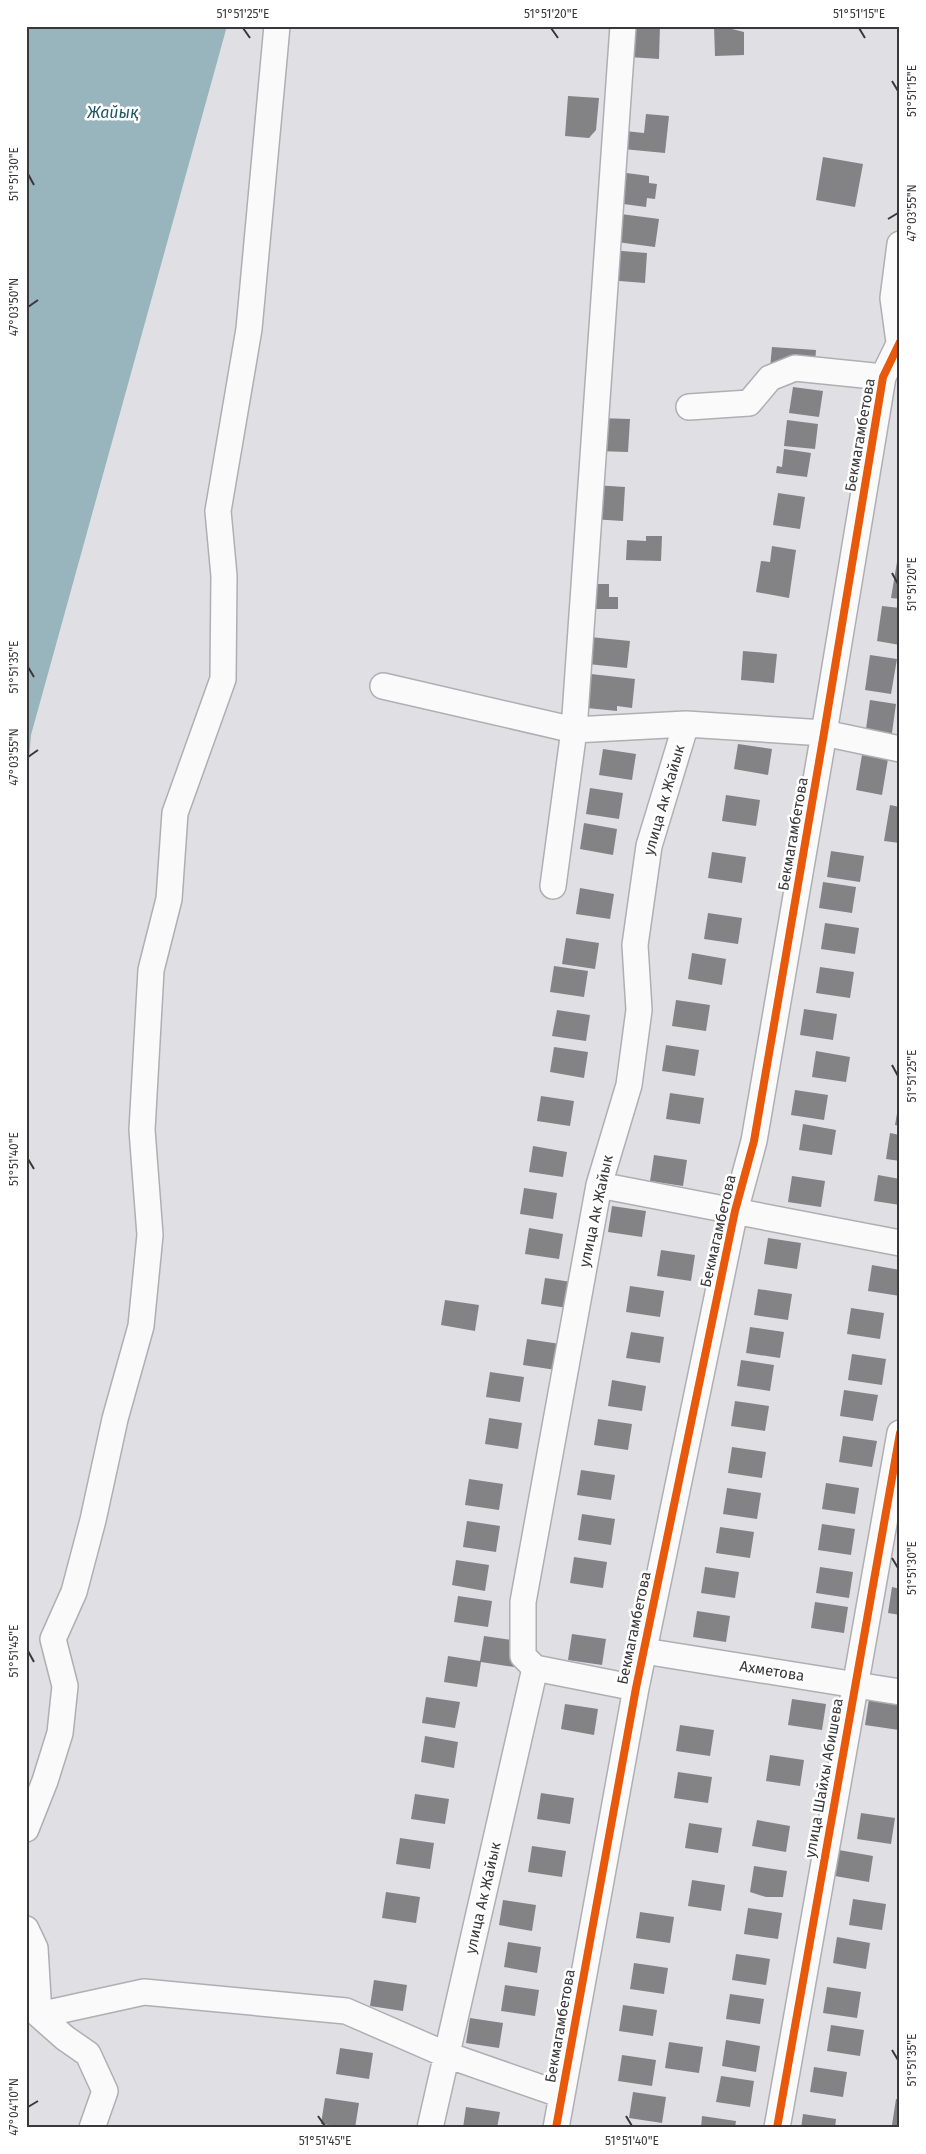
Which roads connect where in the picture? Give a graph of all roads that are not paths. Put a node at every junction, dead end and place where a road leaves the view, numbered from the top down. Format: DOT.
graph roads {
  1 [pos="277,26"];
  2 [pos="623,26"];
  3 [pos="900,244"];
  4 [pos="899,342"];
  5 [pos="883,377"];
  6 [pos="688,407"];
  7 [pos="383,686"];
  8 [pos="686,724"];
  9 [pos="574,730"];
  10 [pos="824,733"];
  11 [pos="900,749"];
  12 [pos="553,886"];
  13 [pos="599,1185"];
  14 [pos="735,1211"];
  15 [pos="900,1243"];
  16 [pos="900,1433"];
  17 [pos="644,1651"];
  18 [pos="535,1668"];
  19 [pos="854,1684"];
  20 [pos="636,1688"];
  21 [pos="900,1692"];
  22 [pos="26,1829"];
  23 [pos="26,1929"];
  24 [pos="39,2015"];
  25 [pos="447,2055"];
  26 [pos="562,2095"];
  27 [pos="92,2128"];
  28 [pos="430,2128"];
  29 [pos="556,2128"];
  30 [pos="777,2128"];
  1 -- 22 [label="street"];
  2 -- 9 [label="street"];
  3 -- 4 [label="street"];
  4 -- 5 [label="street, Бекмагамбетова"];
  5 -- 6 [label="street"];
  5 -- 10 [label="street, Бекмагамбетова"];
  7 -- 9 [label="street"];
  8 -- 9 [label="street"];
  8 -- 10 [label="street"];
  8 -- 13 [label="street, улица Ак Жайык"];
  9 -- 12 [label="street"];
  10 -- 11 [label="street"];
  10 -- 14 [label="street, Бекмагамбетова"];
  13 -- 14 [label="street"];
  13 -- 18 [label="street, улица Ак Жайык"];
  14 -- 15 [label="street"];
  14 -- 17 [label="street, Бекмагамбетова"];
  16 -- 19 [label="street, улица Шайхы Абишева"];
  17 -- 19 [label="street, Ахметова"];
  17 -- 20 [label="street, Бекмагамбетова"];
  18 -- 20 [label="street"];
  18 -- 25 [label="street, улица Ак Жайык"];
  19 -- 21 [label="street, Ахметова"];
  19 -- 30 [label="street, улица Шайхы Абишева"];
  20 -- 26 [label="street, Бекмагамбетова"];
  23 -- 24 [label="street"];
  24 -- 25 [label="street"];
  24 -- 27 [label="street"];
  25 -- 26 [label="street"];
  25 -- 28 [label="street, улица Ак Жайык"];
  26 -- 29 [label="street, Бекмагамбетова"];
}
